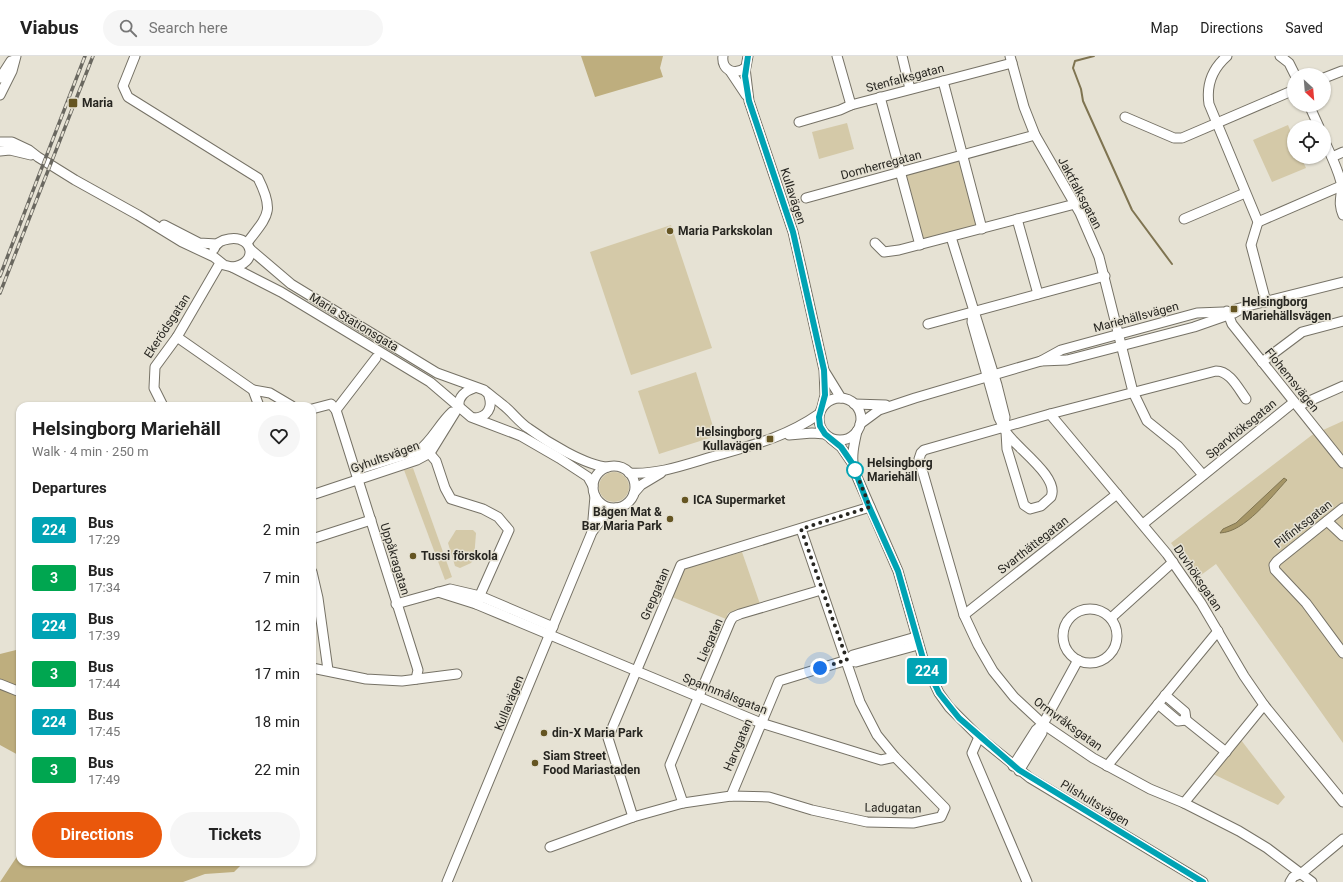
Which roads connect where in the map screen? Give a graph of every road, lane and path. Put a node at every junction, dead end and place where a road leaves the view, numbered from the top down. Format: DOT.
graph roads {
  1 [pos="15,56"];
  2 [pos="135,56"];
  3 [pos="723,56"];
  4 [pos="757,56"];
  5 [pos="837,56"];
  6 [pos="902,56"];
  7 [pos="1227,56"];
  8 [pos="1280,56"];
  9 [pos="1011,59"];
  10 [pos="747,62"];
  11 [pos="1292,68"];
  12 [pos="1342,70"];
  13 [pos="730,71"];
  14 [pos="1331,75"];
  15 [pos="0,78"];
  16 [pos="943,81"];
  17 [pos="910,89"];
  18 [pos="1287,93"];
  19 [pos="0,95"];
  20 [pos="880,97"];
  21 [pos="749,101"];
  22 [pos="851,105"];
  23 [pos="1125,117"];
  24 [pos="799,122"];
  25 [pos="1216,123"];
  26 [pos="1035,135"];
  27 [pos="0,142"];
  28 [pos="0,151"];
  29 [pos="1343,152"];
  30 [pos="962,155"];
  31 [pos="1332,157"];
  32 [pos="38,158"];
  33 [pos="900,172"];
  34 [pos="1341,186"];
  35 [pos="1245,193"];
  36 [pos="806,198"];
  37 [pos="1075,204"];
  38 [pos="138,214"];
  39 [pos="1343,215"];
  40 [pos="1017,219"];
  41 [pos="1184,219"];
  42 [pos="1258,222"];
  43 [pos="982,229"];
  44 [pos="951,237"];
  45 [pos="875,243"];
  46 [pos="217,244"];
  47 [pos="920,245"];
  48 [pos="249,246"];
  49 [pos="218,260"];
  50 [pos="232,266"];
  51 [pos="1105,276"];
  52 [pos="1343,282"];
  53 [pos="1038,294"];
  54 [pos="1266,302"];
  55 [pos="973,312"];
  56 [pos="1227,313"];
  57 [pos="1343,321"];
  58 [pos="928,324"];
  59 [pos="1119,334"];
  60 [pos="177,337"];
  61 [pos="1122,345"];
  62 [pos="376,358"];
  63 [pos="1041,362"];
  64 [pos="1262,362"];
  65 [pos="824,370"];
  66 [pos="990,376"];
  67 [pos="1343,386"];
  68 [pos="474,388"];
  69 [pos="253,390"];
  70 [pos="1133,392"];
  71 [pos="489,396"];
  72 [pos="841,398"];
  73 [pos="1246,399"];
  74 [pos="160,402"];
  75 [pos="258,402"];
  76 [pos="285,402"];
  77 [pos="854,404"];
  78 [pos="1296,404"];
  79 [pos="891,405"];
  80 [pos="459,406"];
  81 [pos="316,408"];
  82 [pos="336,410"];
  83 [pos="821,411"];
  84 [pos="1050,414"];
  85 [pos="475,418"];
  86 [pos="859,427"];
  87 [pos="1005,429"];
  88 [pos="780,436"];
  89 [pos="828,436"];
  90 [pos="427,450"];
  91 [pos="852,463"];
  92 [pos="1343,463"];
  93 [pos="608,467"];
  94 [pos="356,470"];
  95 [pos="664,471"];
  96 [pos="629,473"];
  97 [pos="1203,475"];
  98 [pos="359,479"];
  99 [pos="594,486"];
  100 [pos="634,493"];
  101 [pos="316,494"];
  102 [pos="1117,494"];
  103 [pos="595,496"];
  104 [pos="870,507"];
  105 [pos="616,508"];
  106 [pos="1343,508"];
  107 [pos="371,520"];
  108 [pos="1327,521"];
  109 [pos="1143,524"];
  110 [pos="801,529"];
  111 [pos="592,532"];
  112 [pos="1343,536"];
  113 [pos="316,538"];
  114 [pos="1173,562"];
  115 [pos="316,589"];
  116 [pos="821,590"];
  117 [pos="478,600"];
  118 [pos="396,604"];
  119 [pos="964,615"];
  120 [pos="1110,618"];
  121 [pos="551,631"];
  122 [pos="1218,631"];
  123 [pos="917,640"];
  124 [pos="1343,653"];
  125 [pos="847,660"];
  126 [pos="1078,660"];
  127 [pos="316,668"];
  128 [pos="328,670"];
  129 [pos="636,670"];
  130 [pos="456,674"];
  131 [pos="416,679"];
  132 [pos="0,684"];
  133 [pos="16,690"];
  134 [pos="1165,695"];
  135 [pos="699,697"];
  136 [pos="1158,704"];
  137 [pos="1264,705"];
  138 [pos="1186,720"];
  139 [pos="761,723"];
  140 [pos="1043,724"];
  141 [pos="979,737"];
  142 [pos="1226,752"];
  143 [pos="895,757"];
  144 [pos="1107,766"];
  145 [pos="1016,768"];
  146 [pos="730,796"];
  147 [pos="1343,802"];
  148 [pos="683,803"];
  149 [pos="1184,803"];
  150 [pos="633,817"];
  151 [pos="1343,839"];
  152 [pos="550,847"];
  153 [pos="1302,873"];
  154 [pos="447,882"];
  155 [pos="1027,882"];
  156 [pos="1203,882"];
  157 [pos="1290,882"];
  158 [pos="1298,882"];
  159 [pos="1312,882"];
  1 -- 15 [label="street"];
  1 -- 19 [label="street"];
  2 -- 48 [label="street"];
  3 -- 13 [label="street, Kullavägen"];
  4 -- 10 [label="street"];
  5 -- 22 [label="street"];
  6 -- 17 [label="street"];
  7 -- 25 [label="street"];
  8 -- 11 [label="street"];
  9 -- 16 [label="street, Stenfalksgatan"];
  9 -- 26 [label="street, Jaktfalksgatan"];
  10 -- 13 [label="street"];
  10 -- 21 [label="street, Kullavägen"];
  12 -- 14 [label="street"];
  13 -- 21 [label="street, Kullavägen"];
  16 -- 17 [label="street, Stenfalksgatan"];
  16 -- 30 [label="street"];
  17 -- 20 [label="street, Stenfalksgatan"];
  18 -- 25 [label="street"];
  20 -- 22 [label="street, Stenfalksgatan"];
  20 -- 33 [label="street"];
  21 -- 65 [label="street, Kullavägen"];
  22 -- 24 [label="street, Stenfalksgatan"];
  23 -- 25 [label="street"];
  25 -- 35 [label="street"];
  26 -- 30 [label="street, Domherregatan"];
  26 -- 37 [label="street, Jaktfalksgatan"];
  27 -- 32 [label="street, Maria Stationsgata"];
  28 -- 32 [label="street, Maria Stationsgata"];
  29 -- 31 [label="street"];
  30 -- 33 [label="street, Domherregatan"];
  30 -- 43 [label="street"];
  31 -- 34 [label="street"];
  32 -- 38 [label="street, Maria Stationsgata"];
  33 -- 36 [label="street, Domherregatan"];
  33 -- 47 [label="street"];
  34 -- 39 [label="street"];
  34 -- 42 [label="street"];
  35 -- 41 [label="street"];
  35 -- 42 [label="street"];
  37 -- 40 [label="street"];
  37 -- 51 [label="street, Jaktfalksgatan"];
  38 -- 46 [label="street, Maria Stationsgata"];
  38 -- 49 [label="street, Maria Stationsgata"];
  40 -- 43 [label="street"];
  40 -- 53 [label="street"];
  42 -- 54 [label="street"];
  43 -- 44 [label="street"];
  44 -- 47 [label="street"];
  44 -- 55 [label="street"];
  45 -- 47 [label="street"];
  46 -- 48 [label="street, Maria Stationsgata"];
  46 -- 49 [label="street"];
  48 -- 50 [label="street"];
  48 -- 68 [label="street, Maria Stationsgata"];
  49 -- 50 [label="street, Maria Stationsgata"];
  49 -- 60 [label="street, Ekerödsgatan"];
  50 -- 80 [label="street, Maria Stationsgata"];
  51 -- 53 [label="street"];
  51 -- 59 [label="street, Jaktfalksgatan"];
  52 -- 54 [label="street, Mariehällsvägen"];
  53 -- 55 [label="street"];
  54 -- 56 [label="street, Mariehällsvägen"];
  55 -- 58 [label="street"];
  55 -- 66 [label="street"];
  56 -- 59 [label="street, Mariehällsvägen"];
  56 -- 61 [label="street, Mariehällsvägen"];
  56 -- 64 [label="street, Flohemsvägen"];
  57 -- 64 [label="street"];
  59 -- 61 [label="street, Jaktfalksgatan"];
  59 -- 63 [label="street, Mariehällsvägen"];
  60 -- 69 [label="street"];
  60 -- 74 [label="street, Ekerödsgatan"];
  61 -- 63 [label="street, Mariehällsvägen"];
  61 -- 70 [label="street, Sparvhöksgatan"];
  62 -- 82 [label="street"];
  63 -- 66 [label="street, Mariehällsvägen"];
  64 -- 78 [label="street, Flohemsvägen"];
  65 -- 72 [label="street, Kullavägen"];
  65 -- 83 [label="street, Kullavägen"];
  66 -- 79 [label="street, Mariehällsvägen"];
  66 -- 87 [label="street"];
  67 -- 78 [label="street, Sparvhöksgatan"];
  68 -- 71 [label="street, Maria Stationsgata"];
  68 -- 80 [label="street"];
  69 -- 75 [label="street"];
  69 -- 76 [label="street"];
  70 -- 73 [label="street"];
  70 -- 84 [label="street"];
  70 -- 97 [label="street, Sparvhöksgatan"];
  71 -- 85 [label="street"];
  71 -- 93 [label="street, Maria Stationsgata"];
  72 -- 77 [label="street"];
  72 -- 83 [label="street"];
  77 -- 79 [label="street, Mariehällsvägen"];
  77 -- 86 [label="street"];
  78 -- 92 [label="street, Flohemsvägen"];
  78 -- 97 [label="street, Sparvhöksgatan"];
  79 -- 86 [label="street, Mariehällsvägen"];
  80 -- 85 [label="street, Maria Stationsgata"];
  80 -- 90 [label="street, Gyhultsvägen"];
  81 -- 82 [label="street"];
  82 -- 94 [label="street, Uppåkragatan"];
  83 -- 88 [label="street, Kullavägen"];
  83 -- 89 [label="street"];
  84 -- 87 [label="street"];
  84 -- 102 [label="street, Duvhöksgatan"];
  85 -- 99 [label="street, Maria Stationsgata"];
  86 -- 89 [label="street"];
  86 -- 91 [label="street, Pilshultsvägen"];
  87 -- 87 [label="street"];
  87 -- 119 [label="street, Ormvråksgatan"];
  88 -- 89 [label="street, Kullavägen"];
  88 -- 95 [label="street, Kullavägen"];
  89 -- 91 [label="street, Pilshultsvägen"];
  90 -- 94 [label="street, Gyhultsvägen"];
  90 -- 98 [label="street, Gyhultsvägen"];
  90 -- 117 [label="street"];
  91 -- 104 [label="street, Pilshultsvägen"];
  93 -- 96 [label="street, Kullavägen"];
  93 -- 99 [label="street"];
  94 -- 98 [label="street, Uppåkragatan"];
  95 -- 96 [label="street, Kullavägen"];
  95 -- 100 [label="street, Kullavägen"];
  96 -- 100 [label="street"];
  97 -- 109 [label="street, Sparvhöksgatan"];
  98 -- 101 [label="street, Gyhultsvägen"];
  98 -- 107 [label="street, Uppåkragatan"];
  99 -- 103 [label="street, Kullavägen"];
  100 -- 105 [label="street, Kullavägen"];
  102 -- 109 [label="street, Duvhöksgatan"];
  102 -- 119 [label="street, Svarthättegatan"];
  103 -- 105 [label="street"];
  103 -- 111 [label="street, Kullavägen"];
  104 -- 110 [label="street, Grepgatan"];
  104 -- 123 [label="street, Pilshultsvägen"];
  105 -- 111 [label="street, Kullavägen"];
  106 -- 108 [label="street, Pilfinksgatan"];
  107 -- 113 [label="street"];
  107 -- 118 [label="street, Uppåkragatan"];
  108 -- 112 [label="street"];
  108 -- 124 [label="street, Pilfinksgatan"];
  109 -- 114 [label="street, Duvhöksgatan"];
  110 -- 116 [label="street, Ladugatan"];
  110 -- 129 [label="street, Grepgatan"];
  111 -- 121 [label="street, Kullavägen"];
  114 -- 120 [label="street"];
  114 -- 122 [label="street, Duvhöksgatan"];
  115 -- 128 [label="street"];
  116 -- 125 [label="street, Ladugatan"];
  116 -- 135 [label="street, Liegatan"];
  117 -- 118 [label="street, Uppåkragatan"];
  117 -- 121 [label="street, Uppåkragatan"];
  118 -- 131 [label="street"];
  119 -- 140 [label="street, Ormvråksgatan"];
  120 -- 126 [label="street"];
  120 -- 126 [label="street"];
  121 -- 129 [label="street, Spannmålsgatan"];
  121 -- 154 [label="street, Kullavägen"];
  122 -- 134 [label="street"];
  122 -- 137 [label="street, Duvhöksgatan"];
  123 -- 125 [label="street, Harvgatan"];
  123 -- 141 [label="street, Pilshultsvägen"];
  125 -- 139 [label="street, Harvgatan"];
  125 -- 143 [label="street, Ladugatan"];
  126 -- 140 [label="street"];
  127 -- 128 [label="street"];
  128 -- 131 [label="street"];
  129 -- 135 [label="street, Spannmålsgatan"];
  129 -- 150 [label="street, Grepgatan"];
  130 -- 131 [label="street"];
  132 -- 133 [label="street"];
  134 -- 136 [label="street"];
  134 -- 138 [label="street"];
  135 -- 139 [label="street, Spannmålsgatan"];
  135 -- 148 [label="street, Liegatan"];
  136 -- 138 [label="street"];
  136 -- 144 [label="street"];
  137 -- 142 [label="street"];
  137 -- 147 [label="street, Duvhöksgatan"];
  138 -- 142 [label="street"];
  139 -- 143 [label="street, Spannmålsgatan"];
  139 -- 146 [label="street, Harvgatan"];
  140 -- 144 [label="street, Ormvråksgatan"];
  140 -- 145 [label="street"];
  141 -- 145 [label="street, Pilshultsvägen"];
  141 -- 155 [label="street"];
  142 -- 149 [label="street"];
  143 -- 146 [label="street, Ladugatan"];
  144 -- 149 [label="street, Ormvråksgatan"];
  145 -- 156 [label="street, Pilshultsvägen"];
  146 -- 148 [label="street, Ladugatan"];
  148 -- 150 [label="street, Ladugatan"];
  149 -- 153 [label="street, Ormvråksgatan"];
  150 -- 152 [label="street, Ladugatan"];
  151 -- 153 [label="street"];
  153 -- 157 [label="street"];
  153 -- 158 [label="street"];
  153 -- 159 [label="street, Ormvråksgatan"];
}
